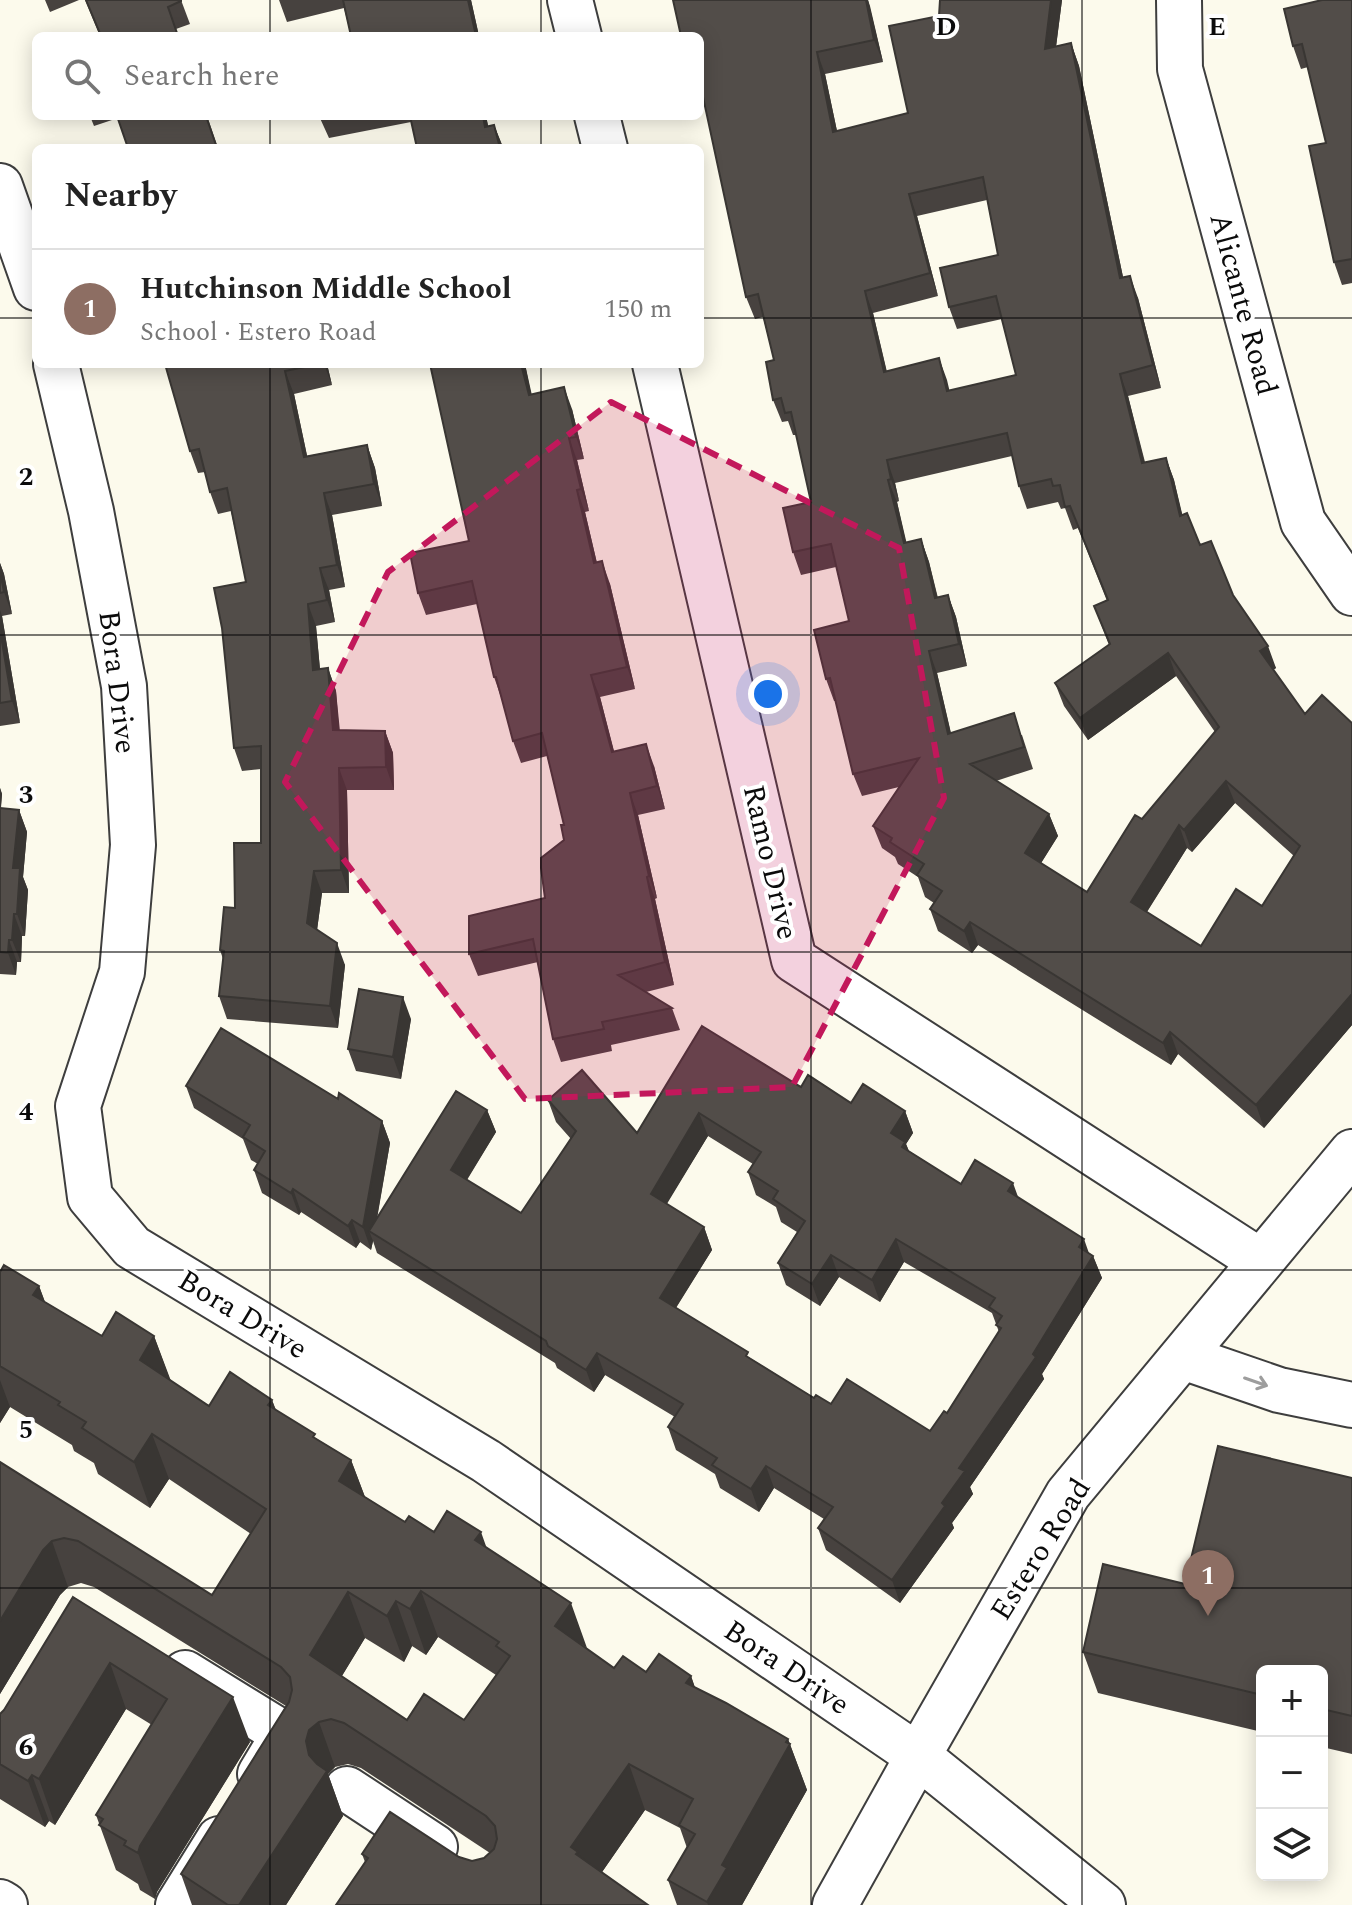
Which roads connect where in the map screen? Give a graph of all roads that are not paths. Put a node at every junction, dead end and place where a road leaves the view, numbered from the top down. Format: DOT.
graph roads {
  1 [pos="570,0"];
  2 [pos="1179,0"];
  3 [pos="578,32"];
  4 [pos="598,120"];
  5 [pos="604,144"];
  6 [pos="0,186"];
  7 [pos="32,277"];
  8 [pos="57,368"];
  9 [pos="656,368"];
  10 [pos="1352,593"];
  11 [pos="1352,1152"];
  12 [pos="1260,1261"];
  13 [pos="1183,1357"];
  14 [pos="1352,1405"];
  15 [pos="149,1650"];
  16 [pos="918,1756"];
  17 [pos="347,1789"];
  18 [pos="463,1865"];
  19 [pos="0,1902"];
  20 [pos="5,1905"];
  21 [pos="178,1905"];
  22 [pos="835,1905"];
  23 [pos="1103,1905"];
  1 -- 3 [label="street"];
  2 -- 10 [label="street, Alicante Road"];
  4 -- 5 [label="street"];
  6 -- 7 [label="street"];
  8 -- 16 [label="street, Bora Drive"];
  9 -- 12 [label="street, Ramo Drive"];
  11 -- 12 [label="street, Estero Road"];
  12 -- 13 [label="street, Estero Road"];
  13 -- 14 [label="street, one-way"];
  13 -- 16 [label="street, Estero Road"];
  15 -- 21 [label="street"];
  16 -- 22 [label="street, Estero Road"];
  16 -- 23 [label="street, Bora Drive"];
  17 -- 18 [label="street"];
  19 -- 20 [label="street"];
}
